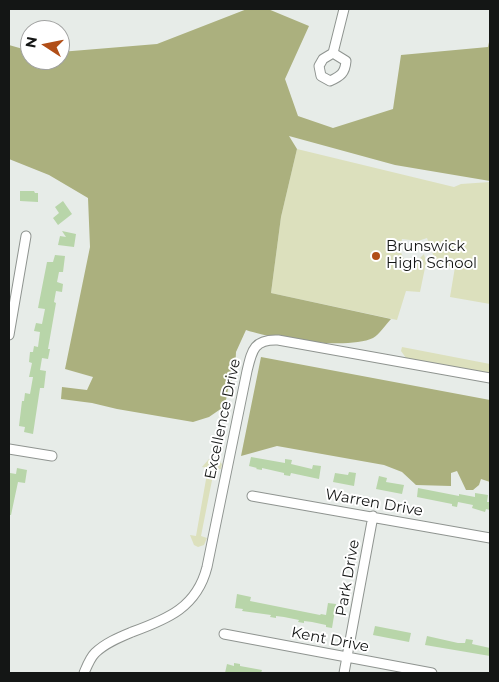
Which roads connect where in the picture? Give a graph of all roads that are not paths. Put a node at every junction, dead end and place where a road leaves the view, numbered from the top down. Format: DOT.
graph roads {
  1 [pos="344,9"];
  2 [pos="333,53"];
  3 [pos="26,236"];
  4 [pos="9,335"];
  5 [pos="490,378"];
  6 [pos="9,449"];
  7 [pos="52,456"];
  8 [pos="252,496"];
  9 [pos="373,516"];
  10 [pos="490,538"];
  11 [pos="224,634"];
  12 [pos="347,657"];
  13 [pos="84,673"];
  14 [pos="344,673"];
  15 [pos="432,673"];
  1 -- 2 [label="street"];
  3 -- 4 [label="street"];
  5 -- 13 [label="street, Excellence Drive"];
  6 -- 7 [label="street"];
  8 -- 9 [label="street, Warren Drive"];
  9 -- 10 [label="street, Warren Drive"];
  9 -- 12 [label="street, Park Drive"];
  11 -- 12 [label="street, Kent Drive"];
  12 -- 14 [label="street, Park Drive"];
  12 -- 15 [label="street, Kent Drive"];
}
